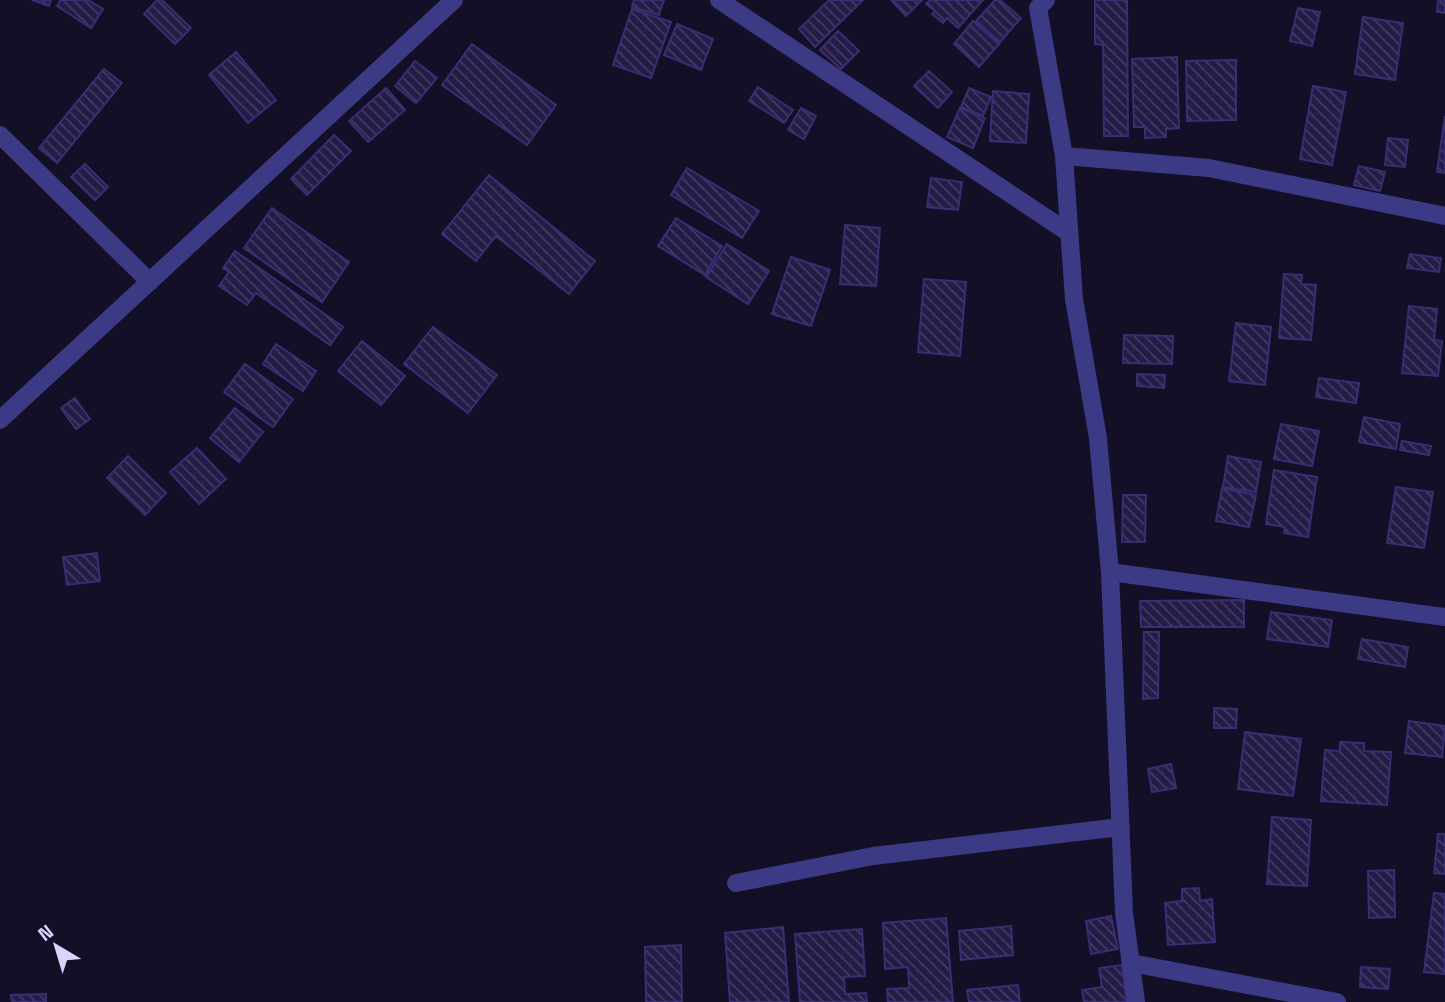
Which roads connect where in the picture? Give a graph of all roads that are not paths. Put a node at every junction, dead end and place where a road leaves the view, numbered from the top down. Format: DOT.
graph roads {
  1 [pos="454,0"];
  2 [pos="719,0"];
  3 [pos="1046,0"];
  4 [pos="0,135"];
  5 [pos="1064,156"];
  6 [pos="1445,216"];
  7 [pos="1069,233"];
  8 [pos="150,282"];
  9 [pos="0,420"];
  10 [pos="1110,572"];
  11 [pos="1445,617"];
  12 [pos="1121,827"];
  13 [pos="736,883"];
  14 [pos="1131,963"];
  15 [pos="1136,1002"];
  16 [pos="1337,1002"];
  1 -- 8 [label="street"];
  2 -- 7 [label="street"];
  3 -- 5 [label="street"];
  4 -- 8 [label="street"];
  5 -- 6 [label="street"];
  5 -- 7 [label="street"];
  7 -- 10 [label="street"];
  8 -- 9 [label="street"];
  10 -- 11 [label="street"];
  10 -- 12 [label="street"];
  12 -- 13 [label="street"];
  12 -- 14 [label="street"];
  14 -- 15 [label="street"];
  14 -- 16 [label="street"];
}
